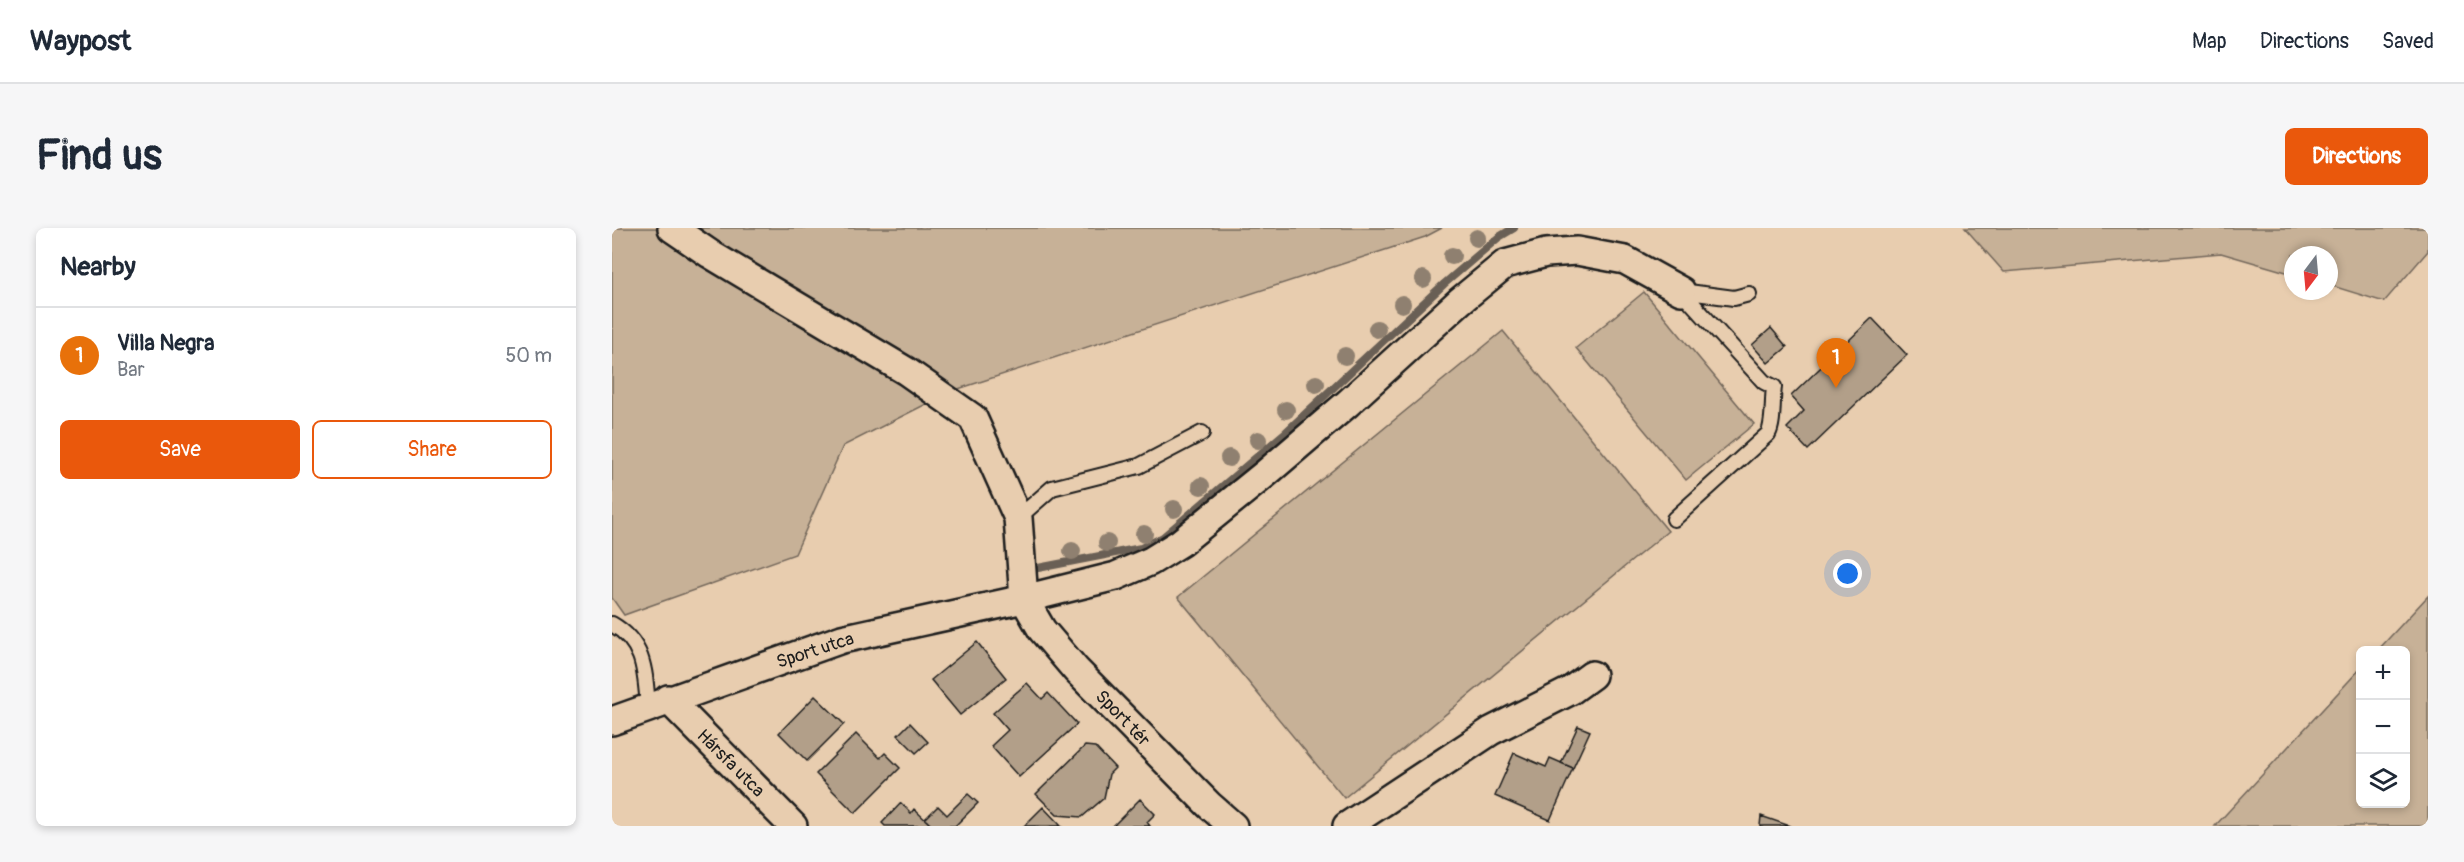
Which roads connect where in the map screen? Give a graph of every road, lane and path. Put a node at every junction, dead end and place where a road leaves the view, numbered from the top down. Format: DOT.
graph roads {
  1 [pos="672,228"];
  2 [pos="1680,291"];
  3 [pos="1749,294"];
  4 [pos="1202,433"];
  5 [pos="1018,518"];
  6 [pos="1674,519"];
  7 [pos="1024,600"];
  8 [pos="612,624"];
  9 [pos="1592,675"];
  10 [pos="658,703"];
  11 [pos="612,721"];
  12 [pos="793,826"];
  13 [pos="1233,826"];
  14 [pos="1347,826"];
  1 -- 5 [label="street"];
  2 -- 3 [label="lane"];
  2 -- 6 [label="lane"];
  2 -- 7 [label="street, Sport utca"];
  4 -- 5 [label="lane"];
  5 -- 7 [label="street"];
  7 -- 10 [label="street, Sport utca"];
  7 -- 13 [label="street, Sport tér"];
  8 -- 10 [label="lane"];
  9 -- 14 [label="street"];
  10 -- 11 [label="street, Sport utca"];
  10 -- 12 [label="street, Hársfa utca"];
}
